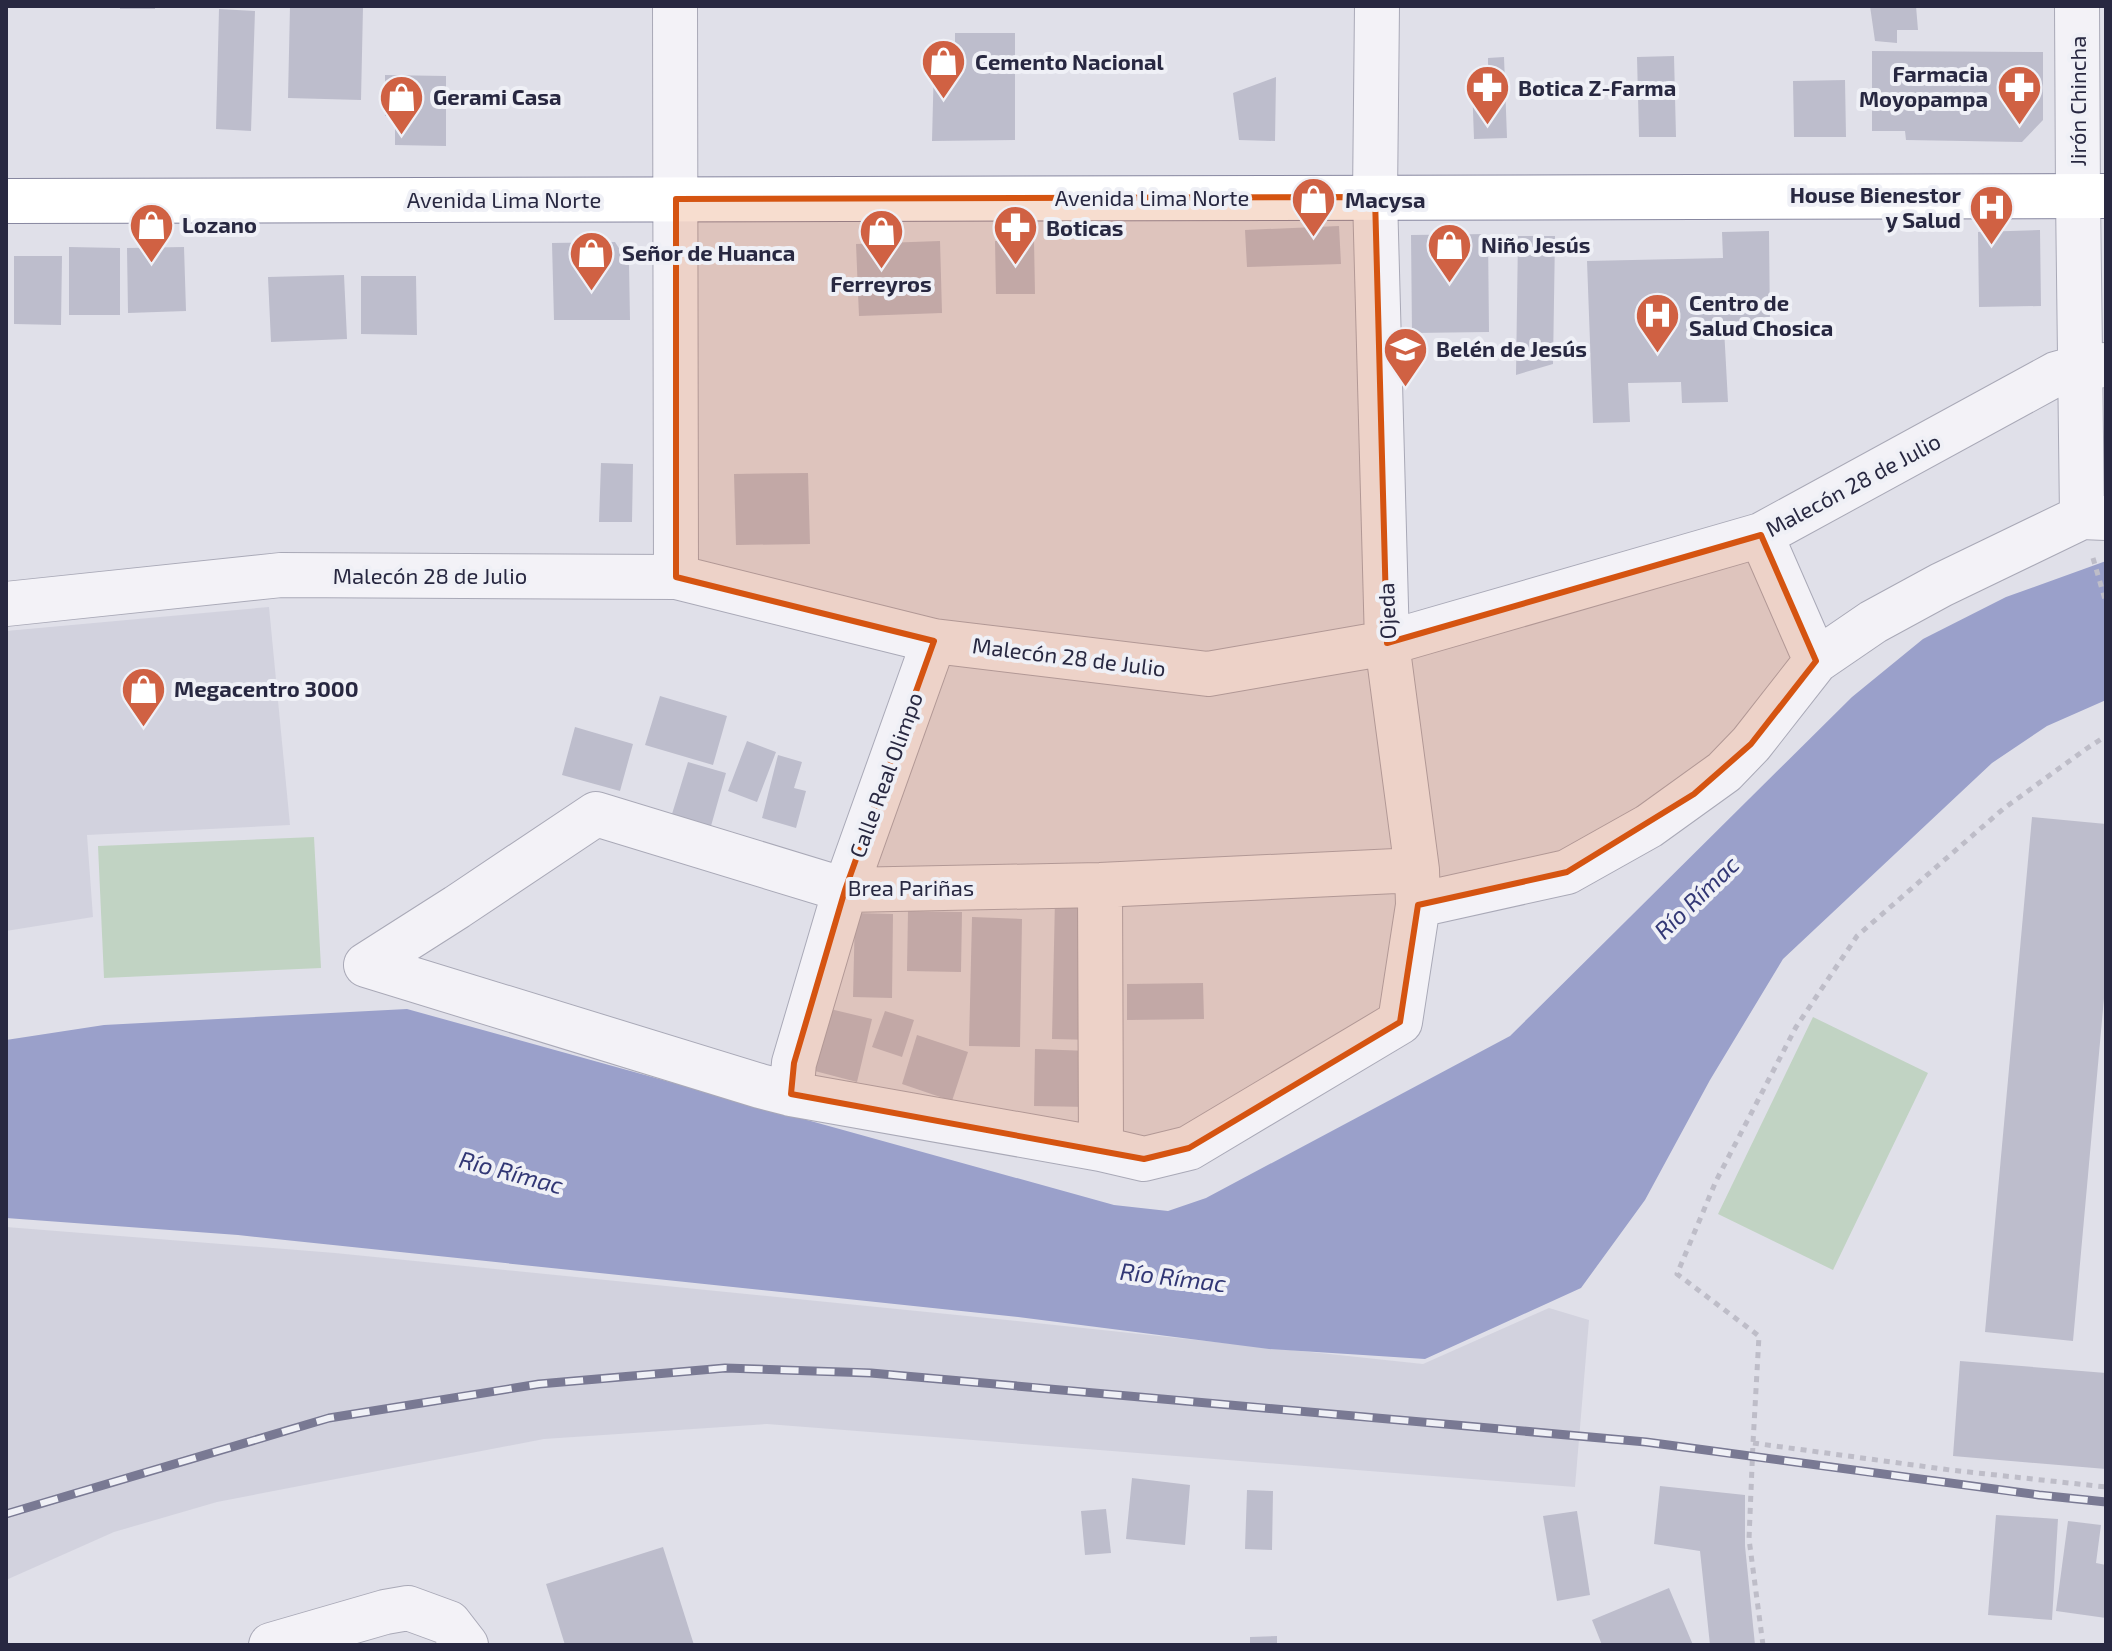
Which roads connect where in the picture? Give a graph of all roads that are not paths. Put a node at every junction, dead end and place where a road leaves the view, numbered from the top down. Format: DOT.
graph roads {
  1 [pos="675,6"];
  2 [pos="1377,6"];
  3 [pos="2077,6"];
  4 [pos="2092,196"];
  5 [pos="1375,197"];
  6 [pos="676,199"];
  7 [pos="6,201"];
  8 [pos="2093,366"];
  9 [pos="2092,527"];
  10 [pos="1761,535"];
  11 [pos="676,577"];
  12 [pos="6,604"];
  13 [pos="934,641"];
  14 [pos="1387,643"];
  15 [pos="1816,661"];
  16 [pos="1100,885"];
  17 [pos="1418,888"];
  18 [pos="845,890"];
  19 [pos="791,1094"];
  20 [pos="1101,1149"];
  21 [pos="271,1645"];
  22 [pos="466,1645"];
  1 -- 6 [label="street"];
  2 -- 5 [label="street, Ojeda"];
  3 -- 4 [label="street, Jirón Chincha"];
  4 -- 5 [label="highway, Avenida Lima Norte"];
  4 -- 8 [label="street, Jirón Chincha"];
  5 -- 6 [label="highway, Avenida Lima Norte"];
  5 -- 14 [label="street, Ojeda"];
  6 -- 7 [label="highway, Avenida Lima Norte"];
  6 -- 11 [label="street"];
  8 -- 9 [label="street, Jirón Chincha"];
  8 -- 10 [label="street, Malecón 28 de Julio"];
  9 -- 15 [label="street, Brea Pariñas"];
  10 -- 14 [label="street, Malecón 28 de Julio"];
  10 -- 15 [label="street"];
  11 -- 12 [label="street, Malecón 28 de Julio"];
  11 -- 13 [label="street, Malecón 28 de Julio"];
  13 -- 14 [label="street, Malecón 28 de Julio"];
  13 -- 18 [label="street, Calle Real Olimpo"];
  14 -- 17 [label="street, Ojeda"];
  15 -- 17 [label="street, Brea Pariñas"];
  16 -- 17 [label="street, Brea Pariñas"];
  16 -- 18 [label="street, Brea Pariñas"];
  16 -- 20 [label="street"];
  17 -- 20 [label="street, Ojeda"];
  18 -- 19 [label="street, Calle Real Olimpo"];
  18 -- 19 [label="street, Brea Pariñas"];
  19 -- 20 [label="street"];
  21 -- 22 [label="street"];
}
